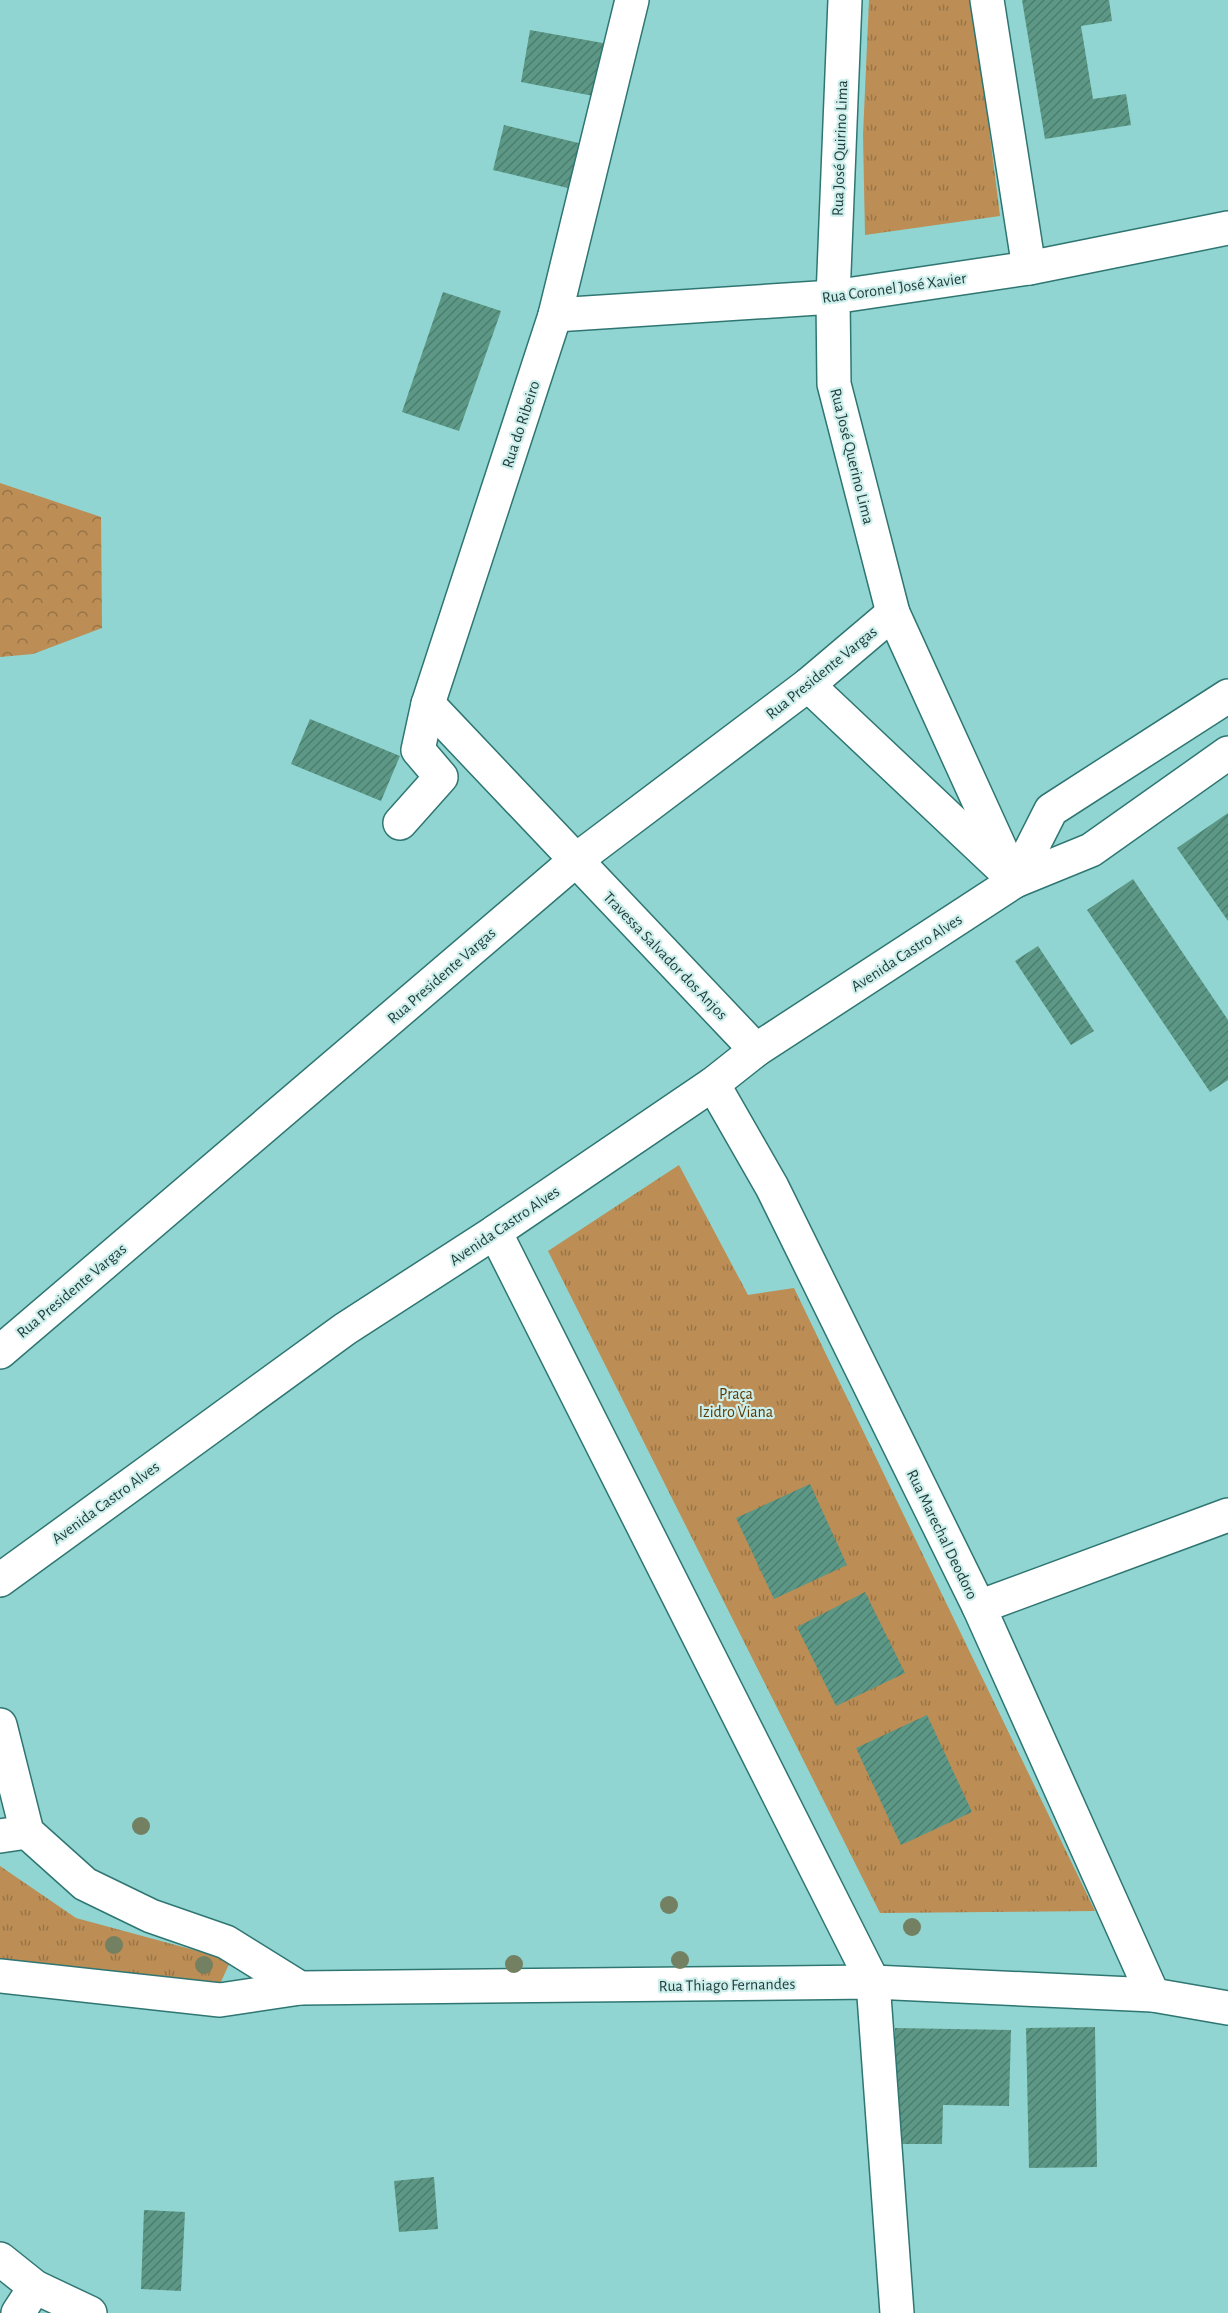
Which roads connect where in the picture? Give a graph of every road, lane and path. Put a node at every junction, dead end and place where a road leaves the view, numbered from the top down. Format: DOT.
graph roads {
  1 [pos="632,0"];
  2 [pos="844,0"];
  3 [pos="987,0"];
  4 [pos="1228,228"];
  5 [pos="1029,268"];
  6 [pos="833,297"];
  7 [pos="555,315"];
  8 [pos="894,613"];
  9 [pos="808,685"];
  10 [pos="1228,696"];
  11 [pos="428,704"];
  12 [pos="1228,753"];
  13 [pos="400,823"];
  14 [pos="576,860"];
  15 [pos="1015,881"];
  16 [pos="756,1050"];
  17 [pos="712,1084"];
  18 [pos="495,1232"];
  19 [pos="0,1352"];
  20 [pos="1228,1515"];
  21 [pos="0,1580"];
  22 [pos="979,1607"];
  23 [pos="0,1725"];
  24 [pos="14,1834"];
  25 [pos="0,1976"];
  26 [pos="873,1982"];
  27 [pos="300,1988"];
  28 [pos="1153,1995"];
  29 [pos="1228,2008"];
  30 [pos="0,2259"];
  31 [pos="26,2300"];
  32 [pos="90,2313"];
  33 [pos="897,2313"];
  1 -- 7 [label="street, Rua do Ribeiro"];
  2 -- 6 [label="street, Rua José Quirino Lima"];
  3 -- 5 [label="street"];
  4 -- 5 [label="street, Rua Coronel José Xavier"];
  5 -- 6 [label="street, Rua Coronel José Xavier"];
  6 -- 7 [label="street, Rua Coronel José Xavier"];
  6 -- 8 [label="street, Rua José Querino Lima"];
  7 -- 11 [label="street, Rua do Ribeiro"];
  8 -- 9 [label="street, Rua Presidente Vargas"];
  8 -- 15 [label="street, Rua José Querino Lima"];
  9 -- 14 [label="street, Rua Presidente Vargas"];
  9 -- 15 [label="street"];
  10 -- 15 [label="street, Avenida Castro Alves"];
  11 -- 13 [label="street, Rua do Ribeiro"];
  11 -- 14 [label="street, Travessa Salvador dos Anjos"];
  12 -- 15 [label="street, Avenida Castro Alves"];
  14 -- 16 [label="street, Travessa Salvador dos Anjos"];
  14 -- 19 [label="street, Rua Presidente Vargas"];
  15 -- 16 [label="street, Avenida Castro Alves"];
  16 -- 17 [label="street, Avenida Castro Alves"];
  17 -- 18 [label="street, Avenida Castro Alves"];
  17 -- 22 [label="street, Rua Marechal Deodoro"];
  18 -- 21 [label="street, Avenida Castro Alves"];
  18 -- 26 [label="street"];
  20 -- 22 [label="street"];
  22 -- 28 [label="street, Rua Marechal Deodoro"];
  23 -- 24 [label="street"];
  24 -- 27 [label="street"];
  25 -- 27 [label="street, Rua Thiago Fernandes"];
  26 -- 27 [label="street, Rua Thiago Fernandes"];
  26 -- 28 [label="street, Rua Thiago Fernandes"];
  26 -- 33 [label="street"];
  28 -- 29 [label="street, Rua Thiago Fernandes"];
  30 -- 31 [label="street"];
  31 -- 32 [label="street"];
}
